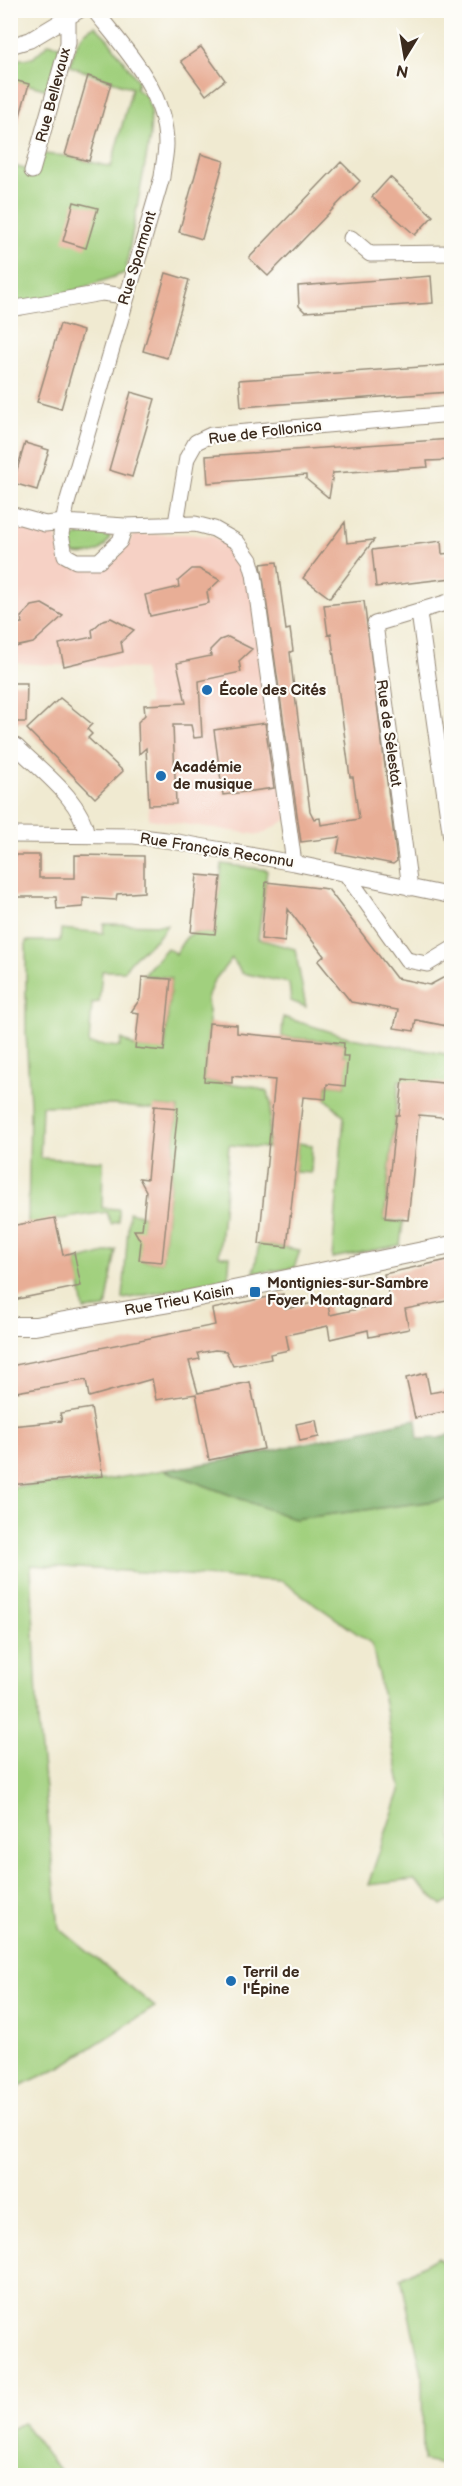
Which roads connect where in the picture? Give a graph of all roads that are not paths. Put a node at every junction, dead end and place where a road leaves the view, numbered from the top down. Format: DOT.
graph roads {
  1 [pos="94,10"];
  2 [pos="74,14"];
  3 [pos="10,46"];
  4 [pos="32,171"];
  5 [pos="351,238"];
  6 [pos="452,253"];
  7 [pos="125,296"];
  8 [pos="10,309"];
  9 [pos="452,414"];
  10 [pos="10,514"];
  11 [pos="64,522"];
  12 [pos="176,523"];
  13 [pos="125,526"];
  14 [pos="452,601"];
  15 [pos="419,613"];
  16 [pos="10,744"];
  17 [pos="10,835"];
  18 [pos="87,835"];
  19 [pos="452,845"];
  20 [pos="294,863"];
  21 [pos="346,874"];
  22 [pos="410,888"];
  23 [pos="452,896"];
  24 [pos="452,950"];
  25 [pos="452,1245"];
  26 [pos="10,1326"];
  1 -- 7 [label="street, Rue Sparmont"];
  2 -- 3 [label="street, Rue Bellevaux"];
  2 -- 4 [label="street, Rue Bellevaux"];
  5 -- 6 [label="street"];
  7 -- 8 [label="street"];
  7 -- 11 [label="street, Rue Sparmont"];
  9 -- 12 [label="street, Rue de Follonica"];
  10 -- 11 [label="street"];
  11 -- 13 [label="street"];
  11 -- 13 [label="street, Rue Sparmont"];
  12 -- 13 [label="street"];
  12 -- 20 [label="street"];
  14 -- 15 [label="street, Rue de Sélestat"];
  15 -- 19 [label="street"];
  15 -- 22 [label="street, Rue de Sélestat"];
  16 -- 18 [label="street"];
  17 -- 18 [label="street, Rue François Reconnu"];
  18 -- 20 [label="street, Rue François Reconnu"];
  20 -- 21 [label="street, Rue François Reconnu"];
  21 -- 22 [label="street, Rue François Reconnu"];
  21 -- 24 [label="street"];
  22 -- 23 [label="street, Rue François Reconnu"];
  25 -- 26 [label="street, Rue Trieu Kaisin"];
}
